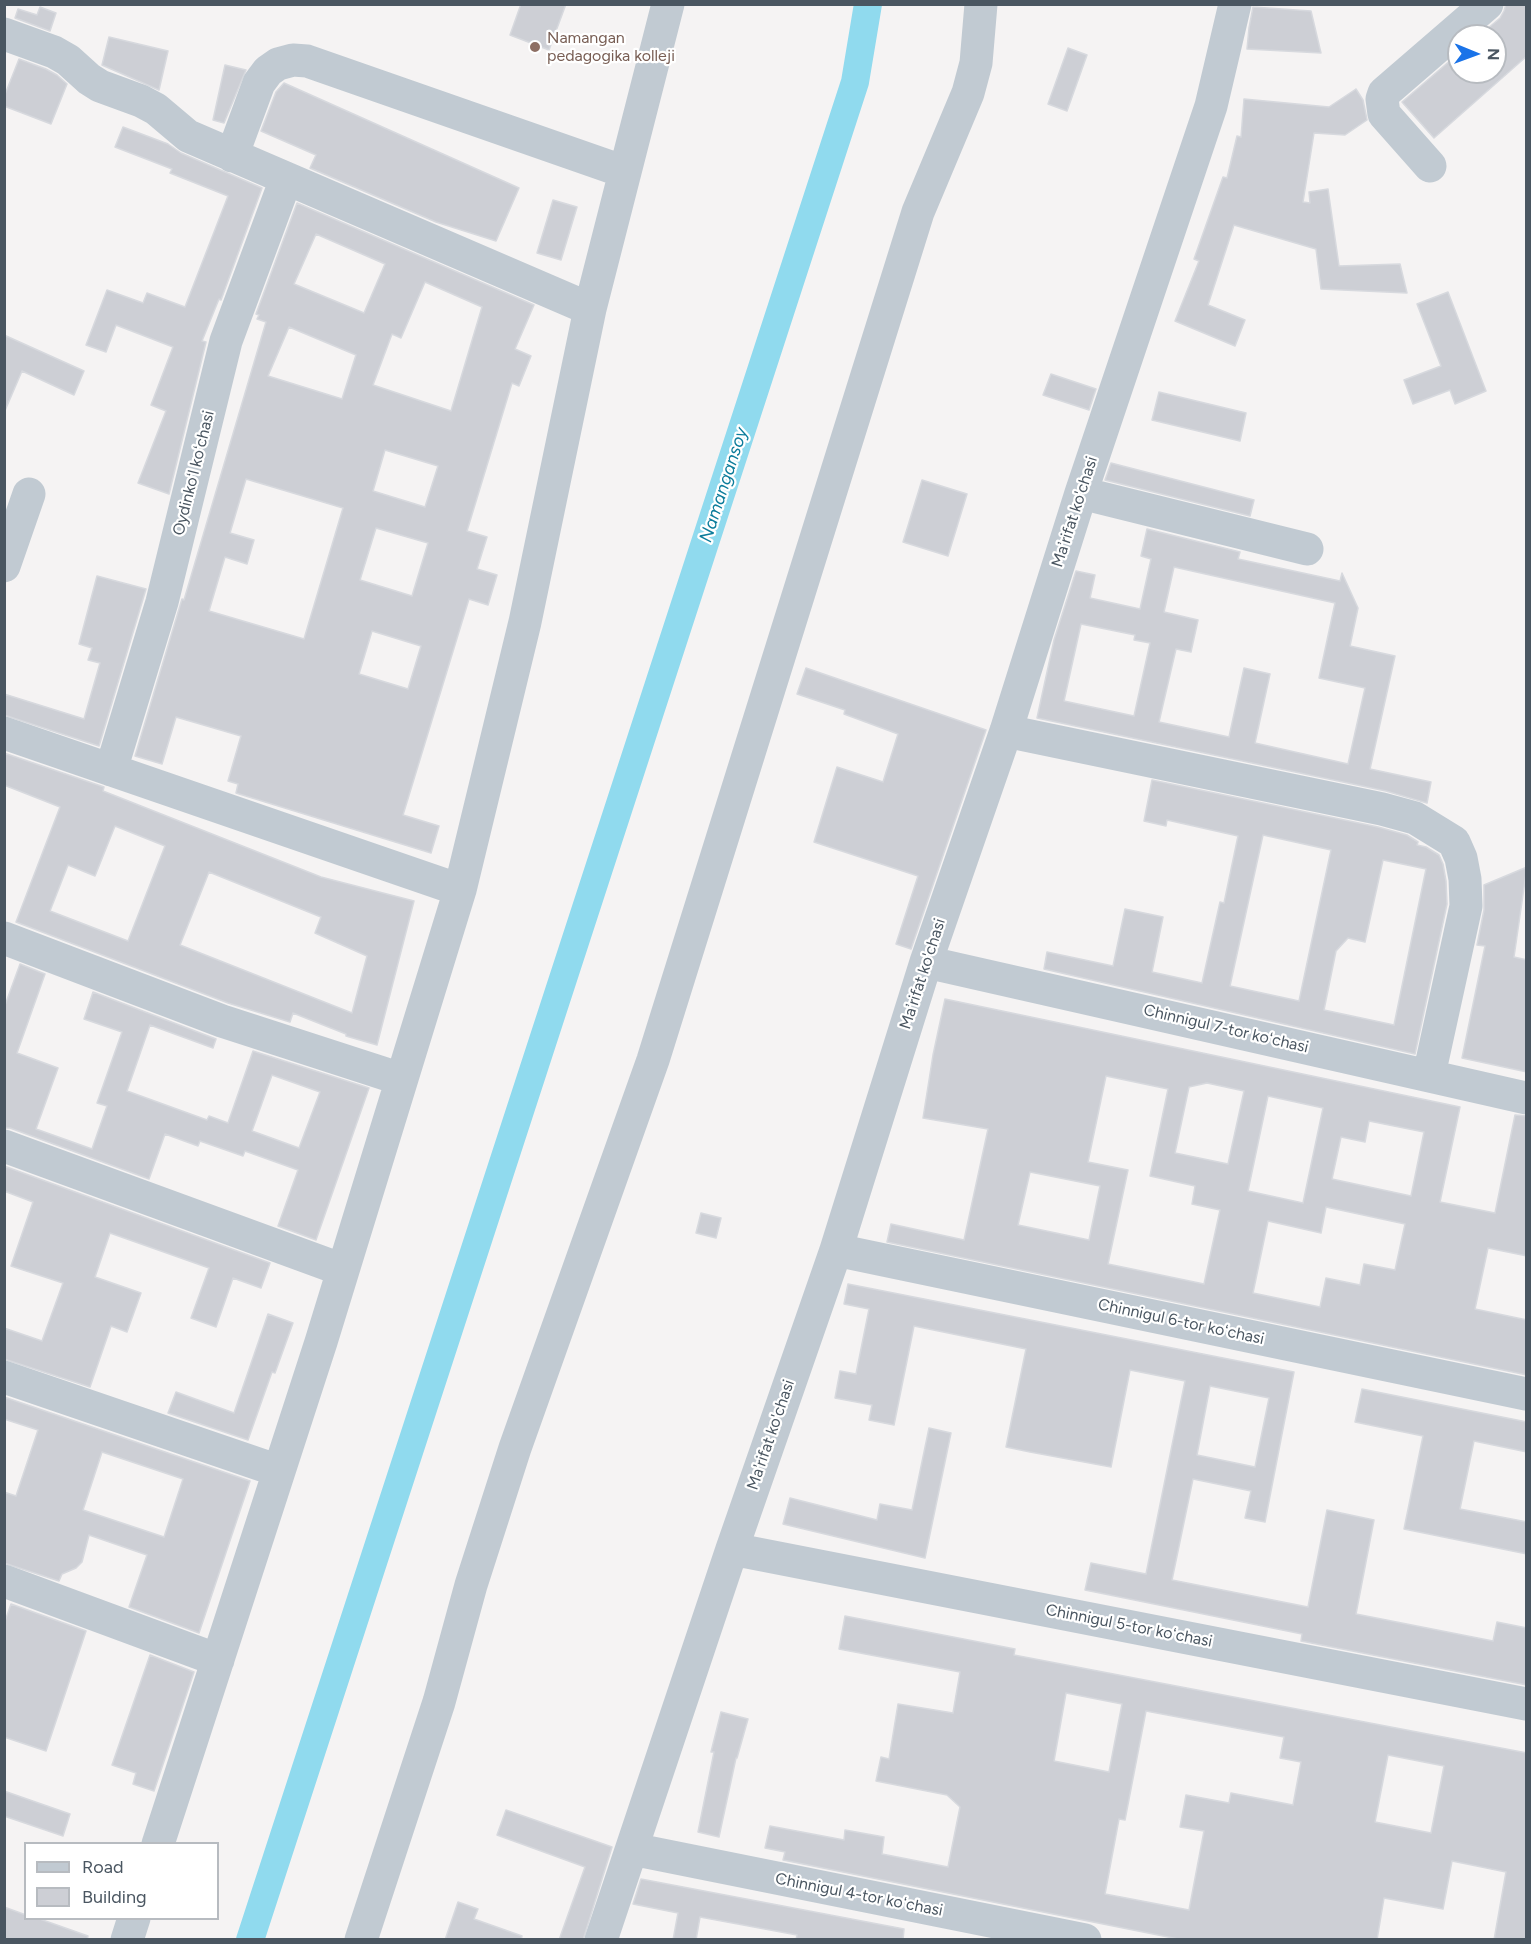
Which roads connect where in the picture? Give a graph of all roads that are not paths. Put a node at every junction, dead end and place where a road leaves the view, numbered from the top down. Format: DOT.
graph roads {
  1 [pos="668,4"];
  2 [pos="981,4"];
  3 [pos="1235,4"];
  4 [pos="1487,4"];
  5 [pos="4,34"];
  6 [pos="231,156"];
  7 [pos="1430,166"];
  8 [pos="625,172"];
  9 [pos="286,179"];
  10 [pos="590,309"];
  11 [pos="1081,493"];
  12 [pos="29,494"];
  13 [pos="1307,549"];
  14 [pos="4,566"];
  15 [pos="1006,731"];
  16 [pos="4,733"];
  17 [pos="111,770"];
  18 [pos="460,890"];
  19 [pos="4,938"];
  20 [pos="926,962"];
  21 [pos="1429,1075"];
  22 [pos="401,1079"];
  23 [pos="1527,1098"];
  24 [pos="4,1146"];
  25 [pos="836,1250"];
  26 [pos="343,1270"];
  27 [pos="4,1377"];
  28 [pos="1527,1394"];
  29 [pos="279,1471"];
  30 [pos="732,1549"];
  31 [pos="4,1581"];
  32 [pos="218,1660"];
  33 [pos="1527,1704"];
  34 [pos="159,1842"];
  35 [pos="632,1850"];
  36 [pos="133,1920"];
  37 [pos="127,1940"];
  38 [pos="361,1940"];
  39 [pos="601,1940"];
  40 [pos="1085,1940"];
  1 -- 8 [label="street"];
  2 -- 38 [label="street"];
  3 -- 11 [label="street, Maʼrifat ko'chasi"];
  4 -- 7 [label="street"];
  5 -- 6 [label="street"];
  6 -- 8 [label="street"];
  6 -- 9 [label="street"];
  8 -- 10 [label="street"];
  9 -- 10 [label="street"];
  9 -- 17 [label="street, Oydinkoʻl koʻchasi"];
  10 -- 18 [label="street"];
  11 -- 13 [label="street"];
  11 -- 15 [label="street, Maʼrifat ko'chasi"];
  12 -- 14 [label="street"];
  15 -- 20 [label="street, Maʼrifat ko'chasi"];
  15 -- 21 [label="street"];
  16 -- 17 [label="street"];
  17 -- 18 [label="street"];
  18 -- 22 [label="street"];
  19 -- 22 [label="street"];
  20 -- 21 [label="street, Chinnigul 7-tor koʻchasi"];
  20 -- 25 [label="street, Maʼrifat ko'chasi"];
  21 -- 23 [label="street, Chinnigul 7-tor koʻchasi"];
  22 -- 26 [label="street"];
  24 -- 26 [label="street"];
  25 -- 28 [label="street, Chinnigul 6-tor koʻchasi"];
  25 -- 30 [label="street, Maʼrifat ko'chasi"];
  26 -- 29 [label="street"];
  27 -- 29 [label="street"];
  29 -- 32 [label="street"];
  30 -- 33 [label="street, Chinnigul 5-tor koʻchasi"];
  30 -- 35 [label="street, Maʼrifat ko'chasi"];
  31 -- 32 [label="street"];
  32 -- 34 [label="street"];
  35 -- 39 [label="street, Maʼrifat ko'chasi"];
  35 -- 40 [label="street, Chinnigul 4-tor koʻchasi"];
  36 -- 37 [label="street"];
}
